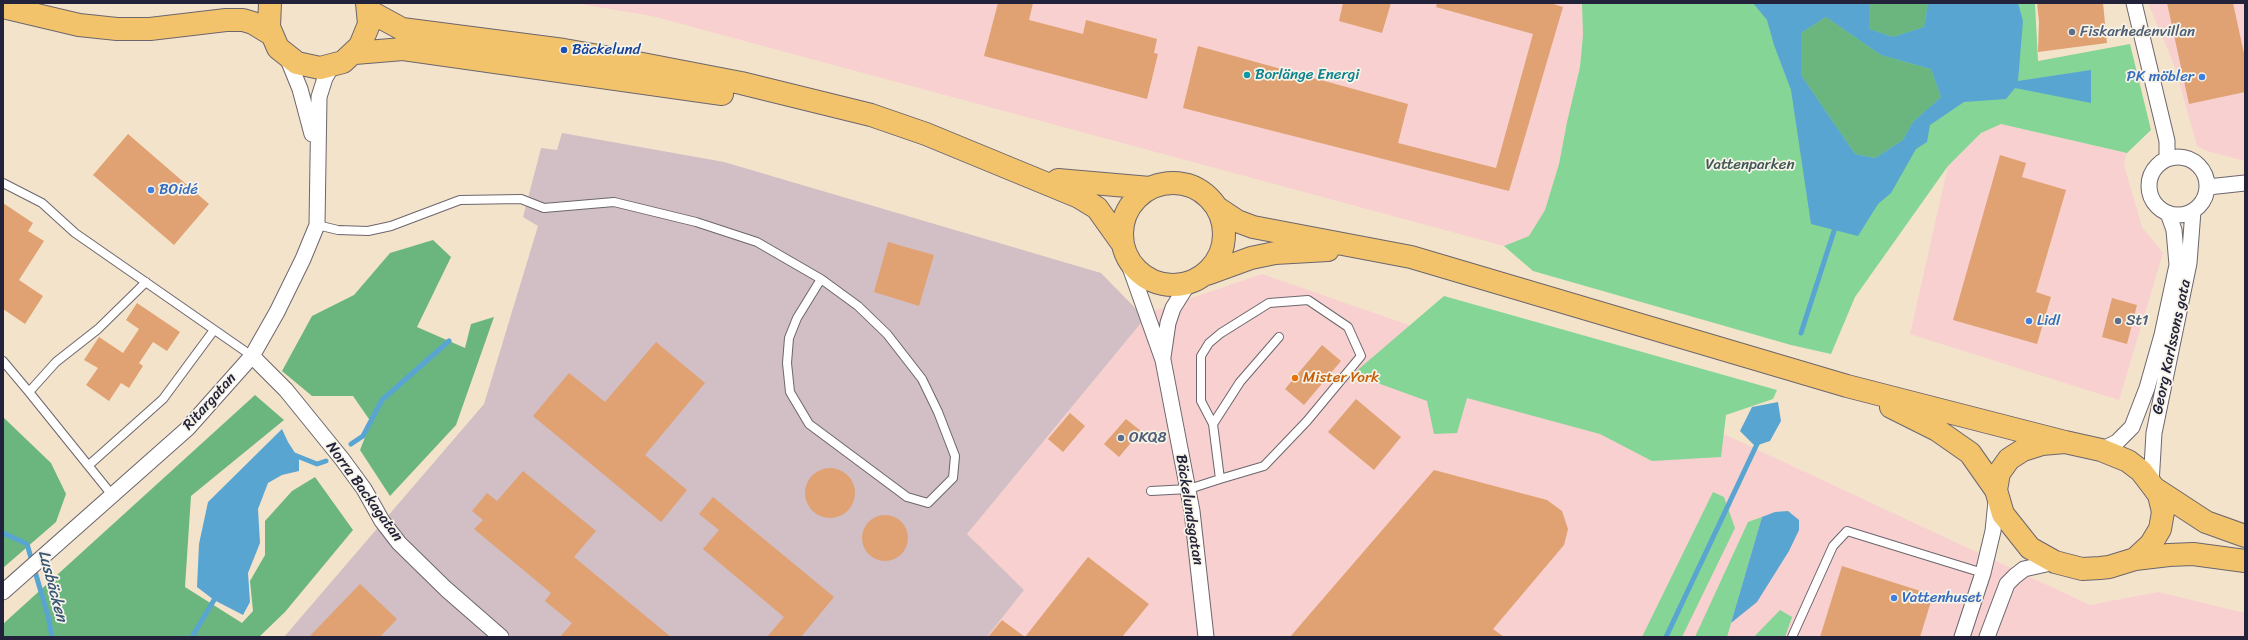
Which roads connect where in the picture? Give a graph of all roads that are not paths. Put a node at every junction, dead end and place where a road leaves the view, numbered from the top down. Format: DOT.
graph roads {
  1 [pos="270,3"];
  2 [pos="2134,3"];
  3 [pos="3,7"];
  4 [pos="368,7"];
  5 [pos="271,34"];
  6 [pos="355,53"];
  7 [pos="287,57"];
  8 [pos="332,66"];
  9 [pos="871,115"];
  10 [pos="317,152"];
  11 [pos="2167,158"];
  12 [pos="1031,176"];
  13 [pos="3,183"];
  14 [pos="2245,184"];
  15 [pos="2208,187"];
  16 [pos="1150,188"];
  17 [pos="1219,209"];
  18 [pos="2193,211"];
  19 [pos="2168,213"];
  20 [pos="317,225"];
  21 [pos="1363,248"];
  22 [pos="1124,250"];
  23 [pos="1207,274"];
  24 [pos="821,280"];
  25 [pos="146,282"];
  26 [pos="1188,284"];
  27 [pos="214,330"];
  28 [pos="1280,337"];
  29 [pos="252,356"];
  30 [pos="3,360"];
  31 [pos="1162,360"];
  32 [pos="1847,386"];
  33 [pos="29,392"];
  34 [pos="1213,424"];
  35 [pos="2065,442"];
  36 [pos="2101,450"];
  37 [pos="89,465"];
  38 [pos="1220,479"];
  39 [pos="2153,486"];
  40 [pos="1189,489"];
  41 [pos="1152,491"];
  42 [pos="1996,494"];
  43 [pos="112,495"];
  44 [pos="2245,536"];
  45 [pos="2135,559"];
  46 [pos="2245,561"];
  47 [pos="2055,562"];
  48 [pos="1983,573"];
  49 [pos="3,592"];
  50 [pos="501,637"];
  51 [pos="1206,637"];
  52 [pos="1792,637"];
  53 [pos="1962,637"];
  54 [pos="1987,637"];
  1 -- 5 [label="highway"];
  2 -- 11 [label="street"];
  3 -- 5 [label="highway"];
  4 -- 6 [label="highway"];
  4 -- 9 [label="highway"];
  5 -- 7 [label="highway"];
  6 -- 8 [label="highway"];
  6 -- 9 [label="highway"];
  7 -- 8 [label="highway"];
  7 -- 10 [label="street, Ritargatan"];
  8 -- 10 [label="street, Ritargatan"];
  9 -- 12 [label="highway"];
  10 -- 20 [label="street, Ritargatan"];
  11 -- 15 [label="street"];
  11 -- 19 [label="street"];
  12 -- 16 [label="highway"];
  12 -- 22 [label="highway"];
  13 -- 25 [label="lane"];
  14 -- 15 [label="street"];
  15 -- 18 [label="street"];
  16 -- 17 [label="highway"];
  16 -- 22 [label="highway"];
  17 -- 21 [label="highway"];
  17 -- 23 [label="highway"];
  18 -- 19 [label="street"];
  18 -- 39 [label="street, Georg Karlssons gata"];
  19 -- 36 [label="street, Georg Karlssons gata"];
  20 -- 24 [label="lane"];
  20 -- 29 [label="street, Ritargatan"];
  21 -- 23 [label="highway"];
  21 -- 32 [label="highway"];
  22 -- 26 [label="highway"];
  22 -- 31 [label="street, Bäckelundsgatan"];
  23 -- 26 [label="highway"];
  24 -- 24 [label="lane"];
  25 -- 27 [label="lane"];
  25 -- 33 [label="lane"];
  26 -- 31 [label="street, Bäckelundsgatan"];
  27 -- 29 [label="lane"];
  27 -- 37 [label="lane"];
  28 -- 34 [label="lane"];
  29 -- 43 [label="street, Ritargatan"];
  29 -- 50 [label="street, Norra Backagatan"];
  30 -- 33 [label="lane"];
  31 -- 40 [label="street, Bäckelundsgatan"];
  32 -- 35 [label="highway"];
  32 -- 42 [label="highway"];
  33 -- 37 [label="lane"];
  34 -- 38 [label="lane"];
  34 -- 38 [label="lane"];
  35 -- 36 [label="highway"];
  35 -- 42 [label="highway"];
  36 -- 39 [label="highway"];
  37 -- 43 [label="lane"];
  38 -- 40 [label="lane"];
  39 -- 44 [label="highway"];
  39 -- 45 [label="highway"];
  40 -- 41 [label="lane"];
  40 -- 51 [label="street, Bäckelundsgatan"];
  42 -- 47 [label="highway"];
  42 -- 48 [label="street"];
  43 -- 49 [label="street, Ritargatan"];
  45 -- 46 [label="highway"];
  45 -- 47 [label="highway"];
  47 -- 54 [label="street"];
  48 -- 52 [label="lane"];
  48 -- 53 [label="street"];
}
